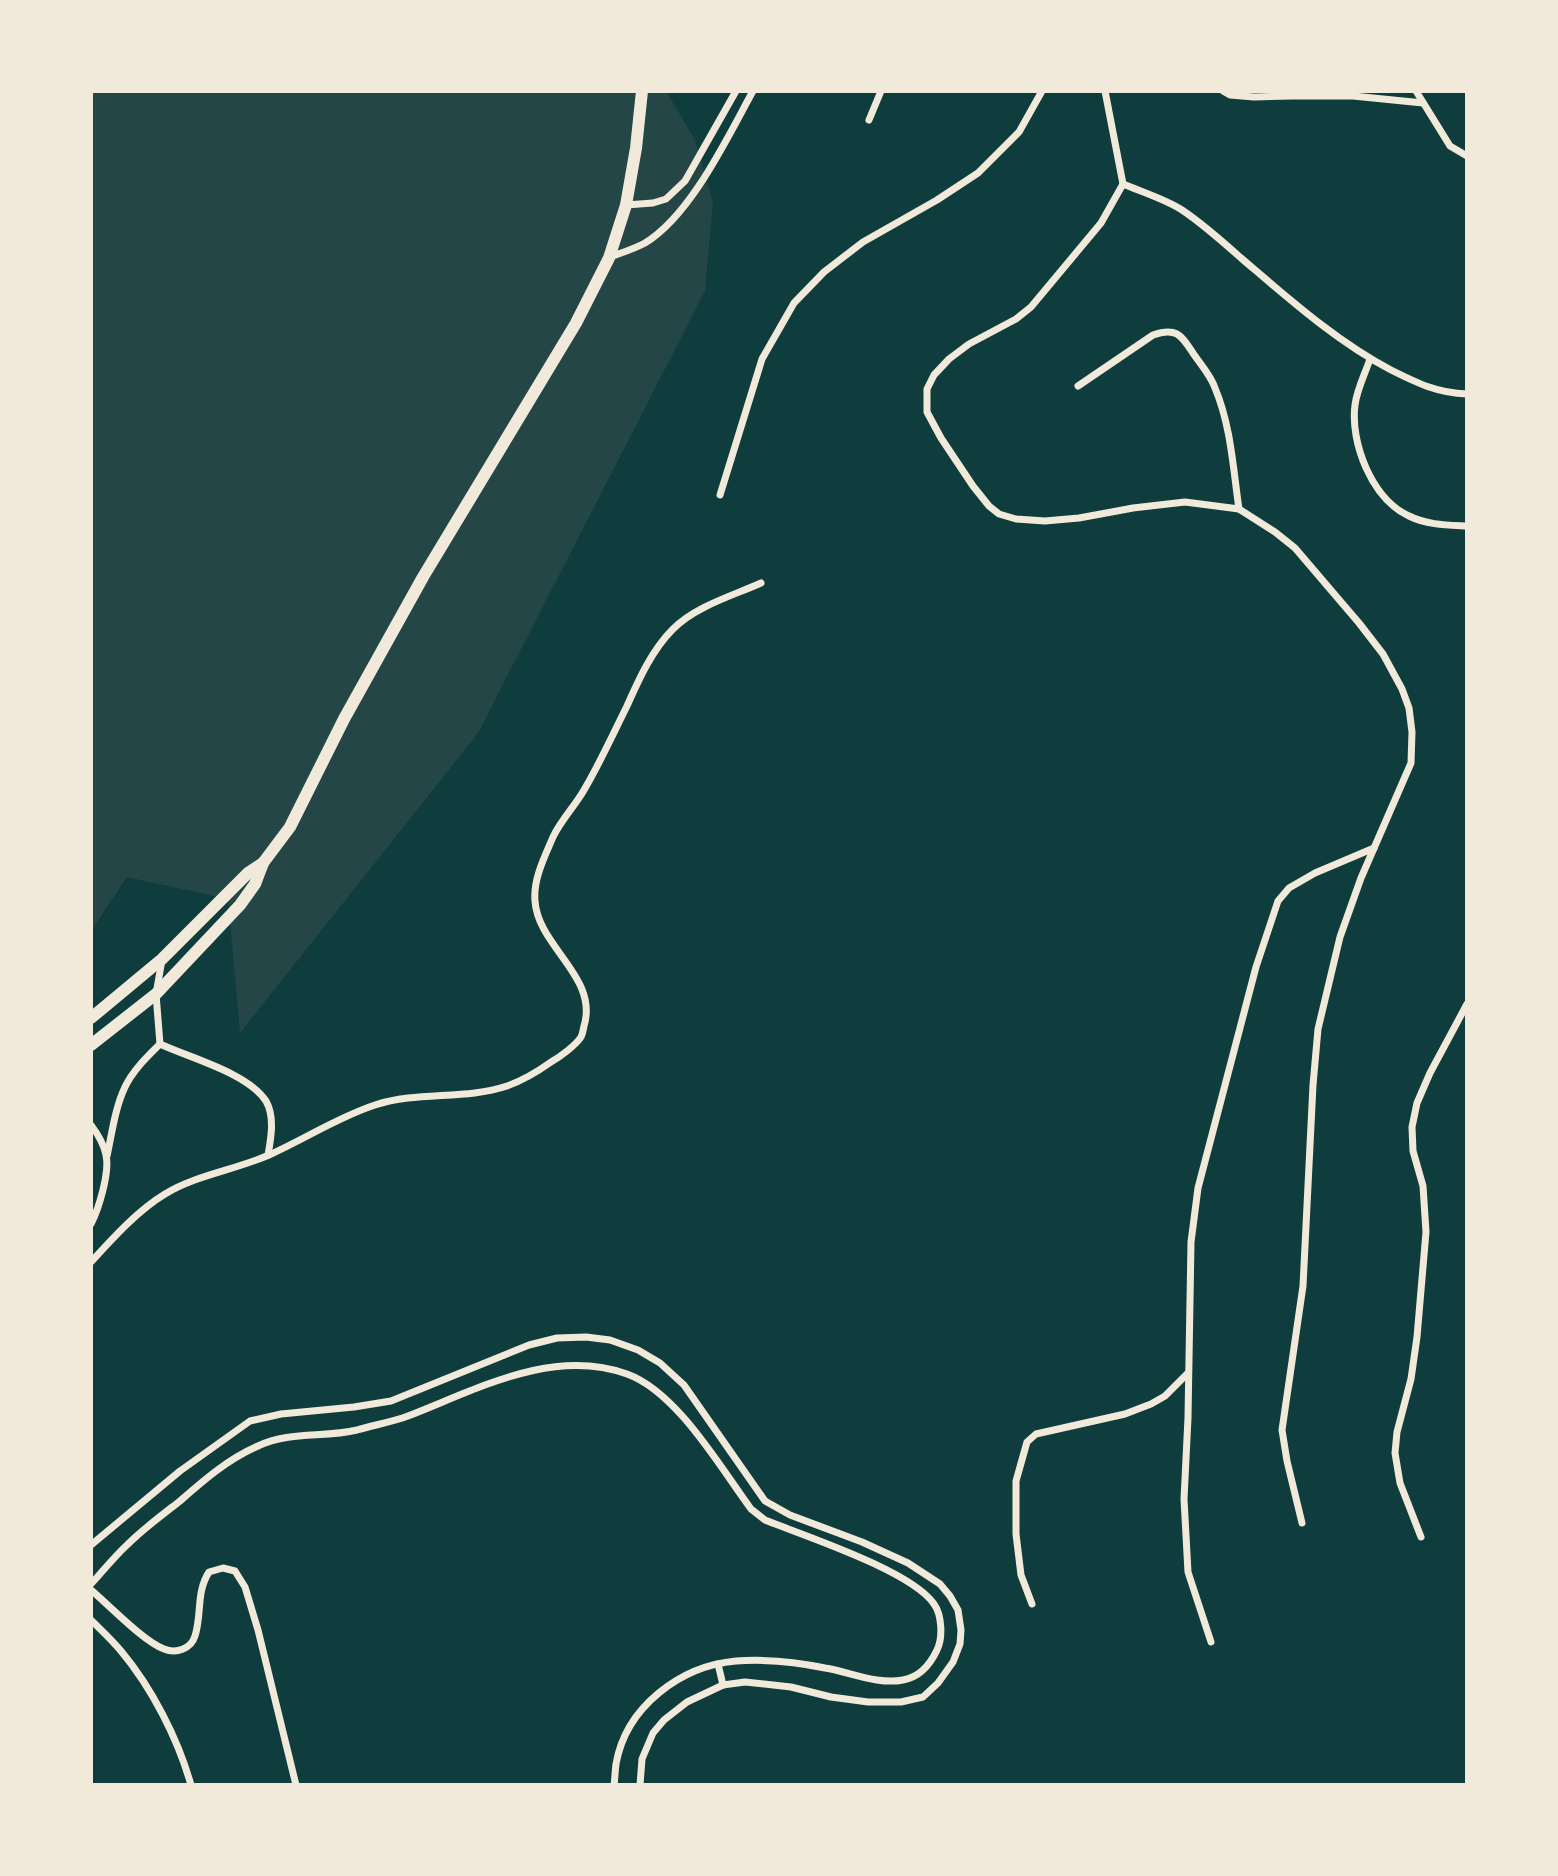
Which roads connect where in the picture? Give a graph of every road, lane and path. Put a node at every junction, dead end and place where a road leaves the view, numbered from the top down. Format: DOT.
graph roads {
  1 [pos="642,91"];
  2 [pos="736,91"];
  3 [pos="752,91"];
  4 [pos="881,91"];
  5 [pos="1042,91"];
  6 [pos="1105,91"];
  7 [pos="1223,91"];
  8 [pos="1416,91"];
  9 [pos="1423,103"];
  10 [pos="869,120"];
  11 [pos="1467,156"];
  12 [pos="1123,184"];
  13 [pos="626,205"];
  14 [pos="609,258"];
  15 [pos="1370,359"];
  16 [pos="1078,386"];
  17 [pos="1467,394"];
  18 [pos="720,495"];
  19 [pos="1238,509"];
  20 [pos="1467,526"];
  21 [pos="761,583"];
  22 [pos="1374,848"];
  23 [pos="263,863"];
  24 [pos="162,959"];
  25 [pos="156,994"];
  26 [pos="1467,1004"];
  27 [pos="91,1018"];
  28 [pos="160,1044"];
  29 [pos="91,1045"];
  30 [pos="91,1125"];
  31 [pos="268,1155"];
  32 [pos="107,1156"];
  33 [pos="91,1224"];
  34 [pos="91,1262"];
  35 [pos="1189,1373"];
  36 [pos="1302,1523"];
  37 [pos="1421,1537"];
  38 [pos="91,1545"];
  39 [pos="91,1584"];
  40 [pos="91,1590"];
  41 [pos="1032,1604"];
  42 [pos="91,1620"];
  43 [pos="1211,1642"];
  44 [pos="718,1664"];
  45 [pos="723,1685"];
  46 [pos="191,1785"];
  47 [pos="296,1785"];
  48 [pos="614,1785"];
  49 [pos="640,1785"];
  1 -- 13 [label="main road"];
  2 -- 13 [label="street"];
  3 -- 14 [label="street"];
  4 -- 10 [label="street"];
  5 -- 18 [label="street"];
  6 -- 12 [label="street"];
  7 -- 9 [label="street"];
  8 -- 9 [label="street"];
  9 -- 11 [label="street"];
  12 -- 15 [label="street"];
  12 -- 19 [label="street"];
  13 -- 14 [label="main road"];
  14 -- 23 [label="main road"];
  15 -- 17 [label="street"];
  15 -- 20 [label="street"];
  16 -- 19 [label="street"];
  19 -- 22 [label="street"];
  21 -- 31 [label="street"];
  22 -- 35 [label="street"];
  22 -- 36 [label="street"];
  23 -- 24 [label="main road"];
  23 -- 25 [label="main road"];
  24 -- 25 [label="street"];
  24 -- 27 [label="main road"];
  25 -- 28 [label="street"];
  25 -- 29 [label="main road"];
  26 -- 37 [label="street"];
  28 -- 31 [label="street"];
  28 -- 32 [label="street"];
  30 -- 32 [label="street"];
  31 -- 34 [label="street"];
  32 -- 33 [label="street"];
  35 -- 41 [label="street"];
  35 -- 43 [label="street"];
  38 -- 45 [label="street"];
  39 -- 44 [label="street"];
  40 -- 47 [label="street"];
  42 -- 46 [label="street"];
  44 -- 45 [label="street"];
  44 -- 48 [label="street"];
  45 -- 49 [label="street"];
}
